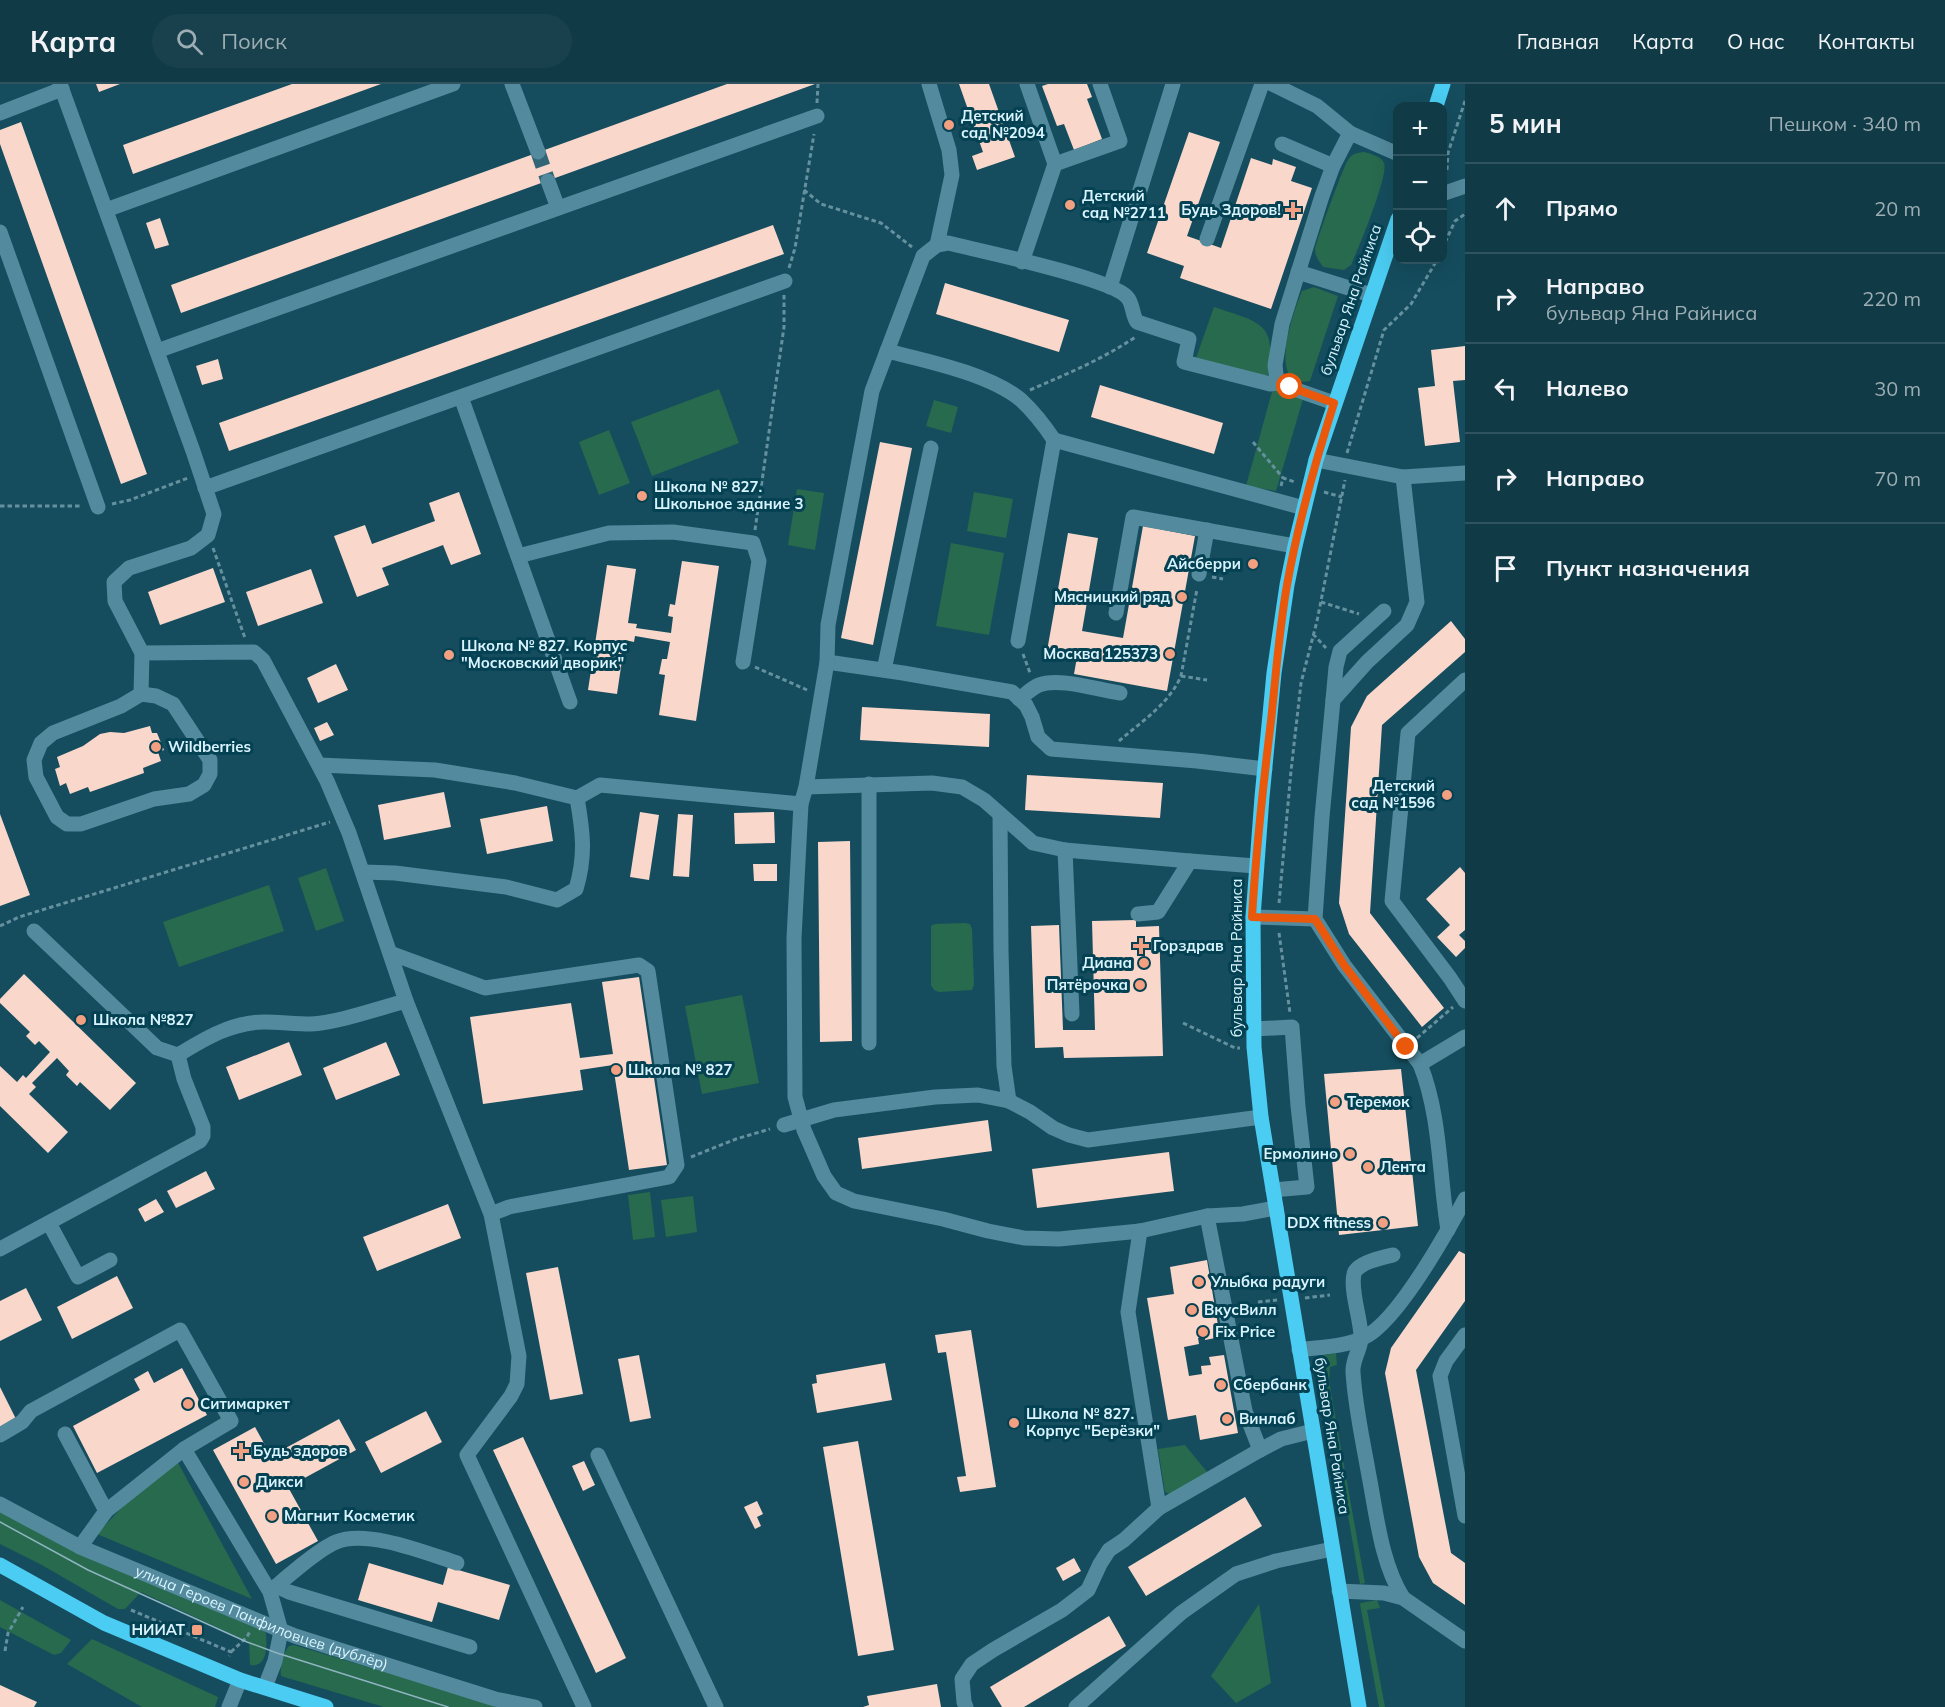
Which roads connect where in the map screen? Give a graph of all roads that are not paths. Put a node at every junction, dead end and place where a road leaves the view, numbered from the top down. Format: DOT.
graph roads {
  1 [pos="453,84"];
  2 [pos="512,84"];
  3 [pos="929,84"];
  4 [pos="1027,84"];
  5 [pos="1100,84"];
  6 [pos="1173,84"];
  7 [pos="1262,84"];
  8 [pos="1272,84"];
  9 [pos="1443,84"];
  10 [pos="61,87"];
  11 [pos="1437,102"];
  12 [pos="0,113"];
  13 [pos="817,116"];
  14 [pos="1350,133"];
  15 [pos="1282,144"];
  16 [pos="538,152"];
  17 [pos="1393,152"];
  18 [pos="1055,164"];
  19 [pos="1333,166"];
  20 [pos="548,181"];
  21 [pos="1465,186"];
  22 [pos="1447,193"];
  23 [pos="558,208"];
  24 [pos="106,210"];
  25 [pos="0,232"];
  26 [pos="1393,233"];
  27 [pos="1207,239"];
  28 [pos="937,245"];
  29 [pos="1022,262"];
  30 [pos="1298,272"];
  31 [pos="784,281"];
  32 [pos="1110,287"];
  33 [pos="1371,295"];
  34 [pos="157,351"];
  35 [pos="887,351"];
  36 [pos="1277,383"];
  37 [pos="461,397"];
  38 [pos="1334,403"];
  39 [pos="1053,440"];
  40 [pos="931,448"];
  41 [pos="1316,460"];
  42 [pos="1465,473"];
  43 [pos="1404,477"];
  44 [pos="205,488"];
  45 [pos="98,507"];
  46 [pos="1304,508"];
  47 [pos="1207,530"];
  48 [pos="1295,546"];
  49 [pos="518,556"];
  50 [pos="1199,574"];
  51 [pos="1116,613"];
  52 [pos="1380,615"];
  53 [pos="1018,641"];
  54 [pos="142,653"];
  55 [pos="742,662"];
  56 [pos="827,662"];
  57 [pos="884,670"];
  58 [pos="1465,680"];
  59 [pos="1120,693"];
  60 [pos="141,694"];
  61 [pos="1019,699"];
  62 [pos="1333,700"];
  63 [pos="570,702"];
  64 [pos="319,765"];
  65 [pos="1264,769"];
  66 [pos="869,784"];
  67 [pos="806,787"];
  68 [pos="577,798"];
  69 [pos="801,804"];
  70 [pos="1000,814"];
  71 [pos="1065,850"];
  72 [pos="1190,861"];
  73 [pos="1256,866"];
  74 [pos="363,872"];
  75 [pos="1138,914"];
  76 [pos="1252,917"];
  77 [pos="1315,919"];
  78 [pos="34,931"];
  79 [pos="390,953"];
  80 [pos="1464,1000"];
  81 [pos="406,1001"];
  82 [pos="1072,1014"];
  83 [pos="1254,1029"];
  84 [pos="1465,1036"];
  85 [pos="869,1043"];
  86 [pos="178,1055"];
  87 [pos="1420,1064"];
  88 [pos="1009,1101"];
  89 [pos="1261,1117"];
  90 [pos="801,1120"];
  91 [pos="784,1125"];
  92 [pos="1273,1190"];
  93 [pos="1465,1199"];
  94 [pos="1276,1208"];
  95 [pos="491,1214"];
  96 [pos="1207,1216"];
  97 [pos="49,1223"];
  98 [pos="1140,1230"];
  99 [pos="1448,1230"];
  100 [pos="0,1249"];
  101 [pos="1394,1255"];
  102 [pos="110,1260"];
  103 [pos="1465,1335"];
  104 [pos="1362,1339"];
  105 [pos="1299,1350"];
  106 [pos="1313,1431"];
  107 [pos="65,1434"];
  108 [pos="0,1435"];
  109 [pos="184,1449"];
  110 [pos="1260,1450"];
  111 [pos="598,1455"];
  112 [pos="0,1504"];
  113 [pos="1159,1508"];
  114 [pos="106,1511"];
  115 [pos="1465,1516"];
  116 [pos="80,1547"];
  117 [pos="1332,1549"];
  118 [pos="457,1563"];
  119 [pos="0,1565"];
  120 [pos="273,1589"];
  121 [pos="1339,1591"];
  122 [pos="1403,1598"];
  123 [pos="281,1631"];
  124 [pos="1465,1641"];
  125 [pos="470,1647"];
  126 [pos="240,1680"];
  127 [pos="265,1687"];
  128 [pos="229,1707"];
  129 [pos="327,1707"];
  130 [pos="535,1707"];
  131 [pos="584,1707"];
  132 [pos="716,1707"];
  133 [pos="966,1707"];
  134 [pos="1076,1707"];
  135 [pos="1359,1707"];
  1 -- 24 [label="street"];
  2 -- 16 [label="street"];
  3 -- 28 [label="street"];
  4 -- 18 [label="street"];
  5 -- 18 [label="street"];
  6 -- 32 [label="street"];
  7 -- 27 [label="street"];
  8 -- 14 [label="street"];
  9 -- 11 [label="main road"];
  10 -- 12 [label="street"];
  10 -- 24 [label="street"];
  13 -- 23 [label="street"];
  14 -- 17 [label="street"];
  14 -- 19 [label="street"];
  15 -- 19 [label="street"];
  18 -- 29 [label="street"];
  19 -- 30 [label="street"];
  20 -- 23 [label="street"];
  21 -- 22 [label="street"];
  23 -- 34 [label="street"];
  24 -- 34 [label="street"];
  25 -- 45 [label="street"];
  26 -- 33 [label="main road, бульвар Яна Райниса"];
  28 -- 29 [label="street"];
  28 -- 35 [label="street"];
  29 -- 32 [label="street"];
  30 -- 33 [label="street"];
  30 -- 36 [label="street"];
  31 -- 37 [label="street"];
  32 -- 36 [label="street"];
  33 -- 38 [label="main road, бульвар Яна Райниса"];
  34 -- 44 [label="street"];
  35 -- 39 [label="street"];
  35 -- 56 [label="street"];
  36 -- 38 [label="street"];
  37 -- 44 [label="street"];
  37 -- 49 [label="street"];
  38 -- 41 [label="main road, бульвар Яна Райниса"];
  39 -- 46 [label="street"];
  39 -- 53 [label="street"];
  40 -- 57 [label="street"];
  41 -- 43 [label="street"];
  41 -- 46 [label="main road, бульвар Яна Райниса"];
  42 -- 43 [label="street"];
  43 -- 62 [label="street"];
  44 -- 54 [label="street"];
  46 -- 48 [label="main road, бульвар Яна Райниса"];
  47 -- 48 [label="street"];
  47 -- 50 [label="street"];
  47 -- 51 [label="street"];
  48 -- 65 [label="main road, бульвар Яна Райниса"];
  49 -- 55 [label="street"];
  49 -- 63 [label="street"];
  52 -- 62 [label="street"];
  54 -- 60 [label="street"];
  54 -- 64 [label="street"];
  56 -- 57 [label="street"];
  56 -- 67 [label="street"];
  57 -- 61 [label="street"];
  58 -- 80 [label="street"];
  59 -- 61 [label="street"];
  60 -- 60 [label="street"];
  61 -- 65 [label="street"];
  62 -- 77 [label="street"];
  64 -- 68 [label="street"];
  64 -- 74 [label="street"];
  65 -- 73 [label="main road, бульвар Яна Райниса"];
  66 -- 67 [label="street"];
  66 -- 70 [label="street"];
  66 -- 85 [label="street"];
  67 -- 69 [label="street"];
  68 -- 69 [label="street"];
  68 -- 74 [label="street"];
  69 -- 90 [label="street"];
  70 -- 71 [label="street"];
  70 -- 88 [label="street"];
  71 -- 72 [label="street"];
  71 -- 82 [label="street"];
  72 -- 73 [label="street"];
  72 -- 75 [label="street"];
  73 -- 76 [label="main road, бульвар Яна Райниса"];
  74 -- 79 [label="street"];
  76 -- 77 [label="street"];
  76 -- 83 [label="main road, бульвар Яна Райниса"];
  77 -- 87 [label="street"];
  78 -- 86 [label="street"];
  79 -- 81 [label="street"];
  79 -- 95 [label="street"];
  81 -- 86 [label="street"];
  81 -- 95 [label="street"];
  83 -- 89 [label="main road, бульвар Яна Райниса"];
  83 -- 92 [label="street"];
  84 -- 87 [label="street"];
  86 -- 97 [label="street"];
  87 -- 99 [label="street"];
  88 -- 89 [label="street"];
  88 -- 90 [label="street"];
  89 -- 92 [label="main road, бульвар Яна Райниса"];
  90 -- 91 [label="street"];
  90 -- 98 [label="street"];
  92 -- 94 [label="main road, бульвар Яна Райниса"];
  93 -- 99 [label="street"];
  94 -- 96 [label="street"];
  94 -- 105 [label="main road, бульвар Яна Райниса"];
  95 -- 131 [label="street"];
  96 -- 98 [label="street"];
  96 -- 110 [label="street"];
  97 -- 100 [label="street"];
  97 -- 102 [label="street"];
  98 -- 113 [label="street"];
  99 -- 104 [label="street"];
  101 -- 104 [label="street"];
  103 -- 115 [label="street"];
  104 -- 105 [label="street"];
  104 -- 122 [label="street"];
  105 -- 106 [label="main road, бульвар Яна Райниса"];
  106 -- 110 [label="street"];
  106 -- 117 [label="main road, бульвар Яна Райниса"];
  107 -- 114 [label="street"];
  108 -- 109 [label="street"];
  109 -- 114 [label="street"];
  109 -- 120 [label="street"];
  110 -- 113 [label="street"];
  111 -- 132 [label="street"];
  112 -- 116 [label="street, улица Героев Панфиловцев (дублёр)"];
  113 -- 133 [label="street"];
  114 -- 116 [label="street"];
  116 -- 123 [label="street, улица Героев Панфиловцев (дублёр)"];
  117 -- 121 [label="main road, бульвар Яна Райниса"];
  117 -- 134 [label="street"];
  118 -- 120 [label="street"];
  119 -- 126 [label="main road"];
  120 -- 123 [label="street"];
  120 -- 125 [label="street"];
  121 -- 122 [label="street"];
  121 -- 135 [label="main road, бульвар Яна Райниса"];
  122 -- 124 [label="street"];
  123 -- 127 [label="street"];
  123 -- 130 [label="street, улица Героев Панфиловцев (дублёр)"];
  126 -- 127 [label="main road"];
  126 -- 128 [label="street"];
  127 -- 129 [label="main road"];
}
